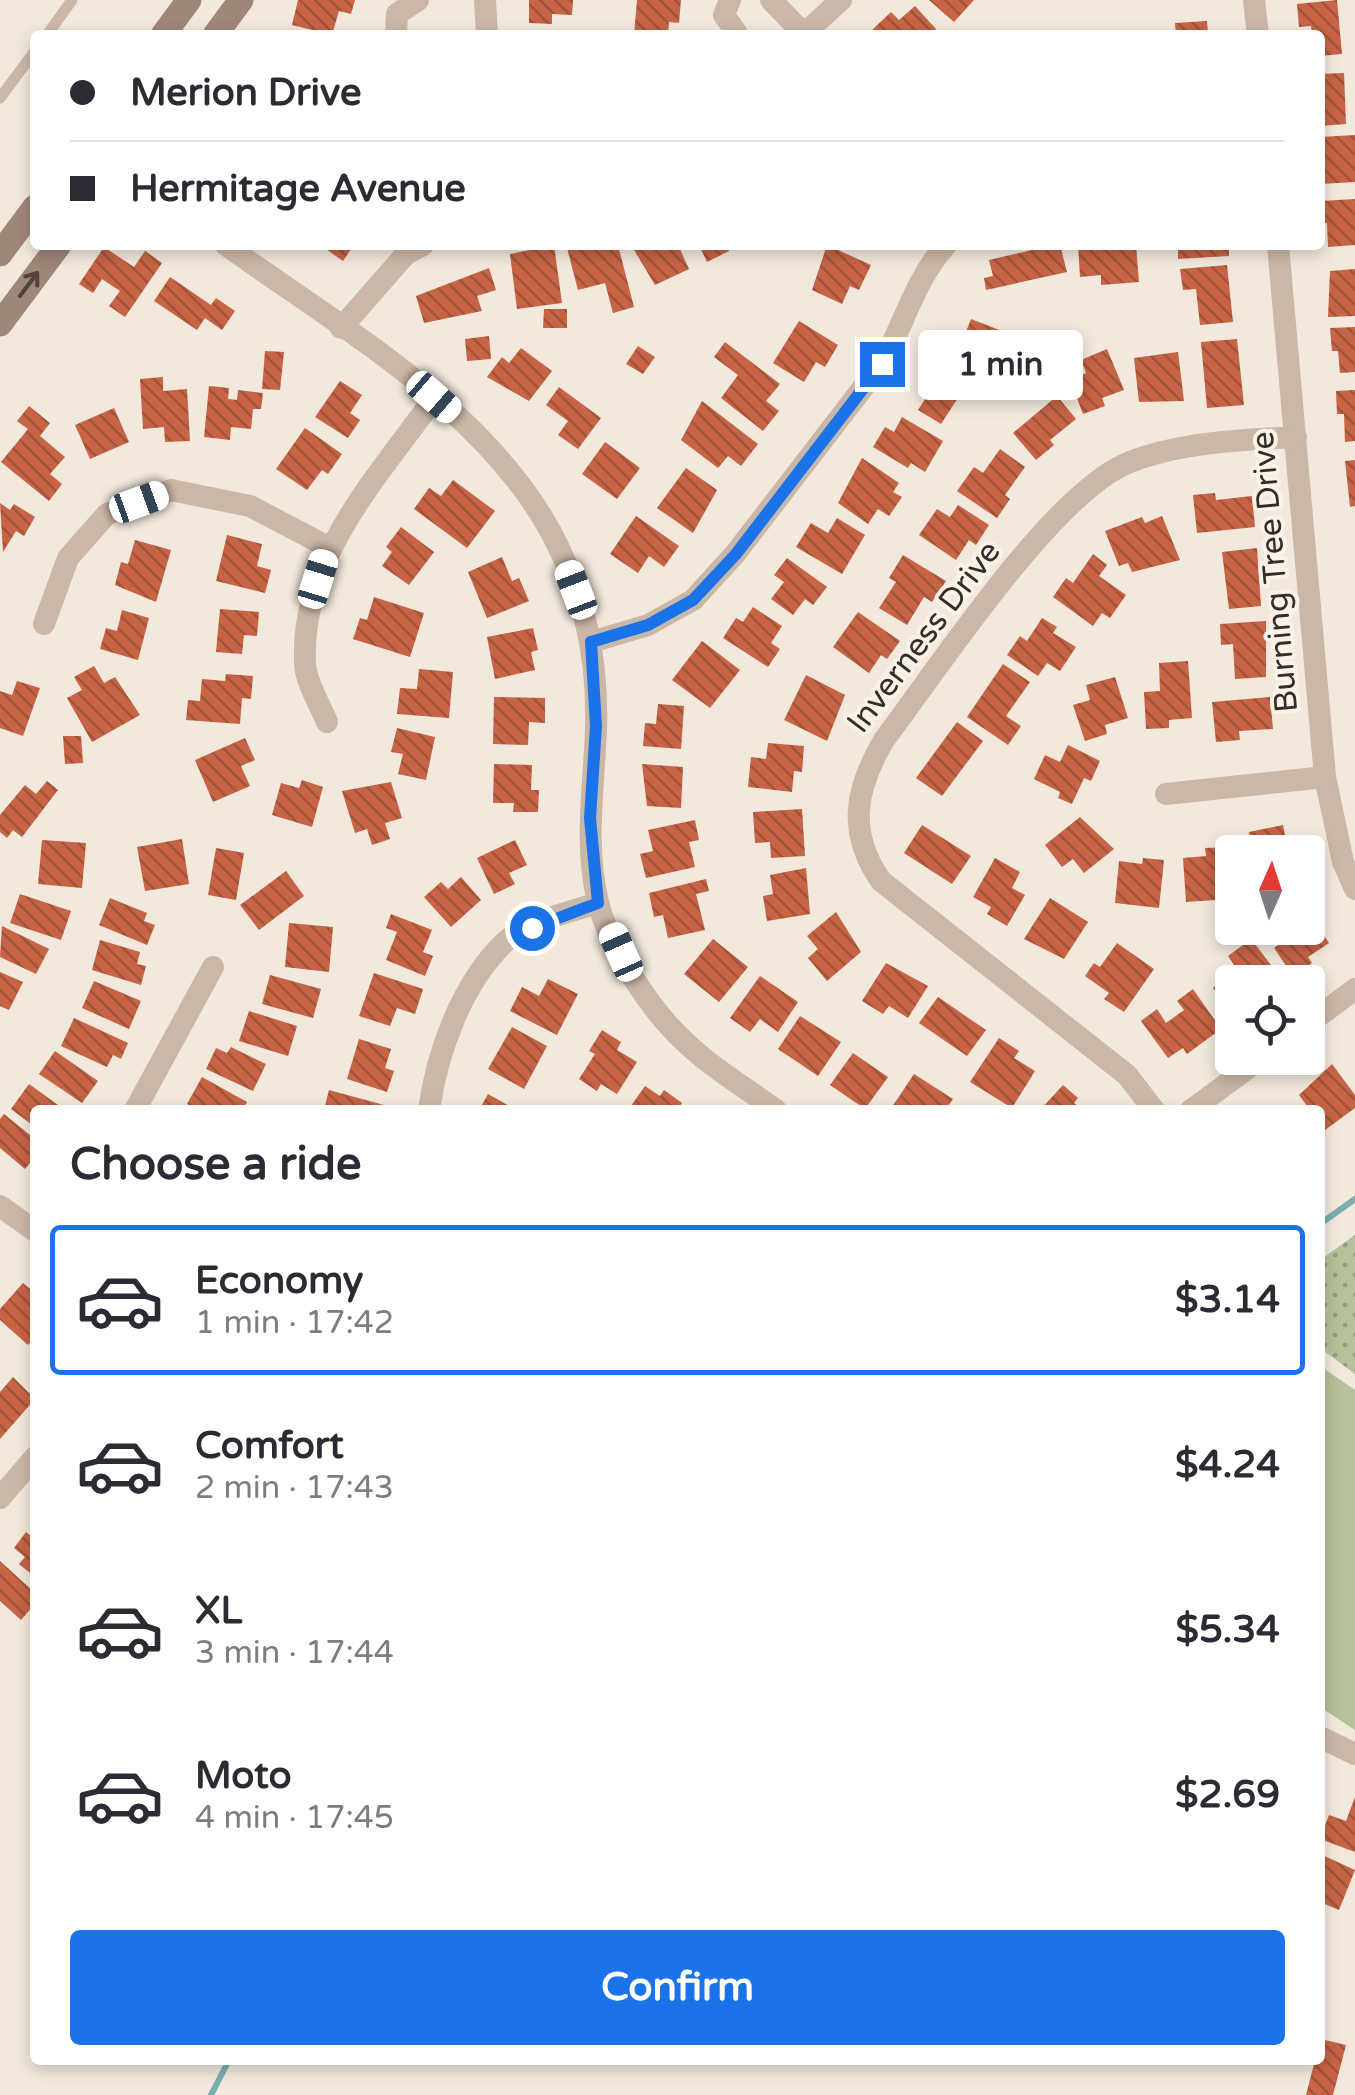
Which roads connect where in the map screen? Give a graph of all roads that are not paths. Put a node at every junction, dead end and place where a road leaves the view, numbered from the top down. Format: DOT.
graph roads {
  1 [pos="72,0"];
  2 [pos="189,0"];
  3 [pos="241,0"];
  4 [pos="418,0"];
  5 [pos="485,0"];
  6 [pos="730,0"];
  7 [pos="771,0"];
  8 [pos="842,0"];
  9 [pos="1254,0"];
  10 [pos="51,30"];
  11 [pos="167,30"];
  12 [pos="219,30"];
  13 [pos="393,30"];
  14 [pos="487,30"];
  15 [pos="734,30"];
  16 [pos="800,30"];
  17 [pos="808,30"];
  18 [pos="1257,30"];
  19 [pos="30,58"];
  20 [pos="0,98"];
  21 [pos="30,214"];
  22 [pos="55,250"];
  23 [pos="233,250"];
  24 [pos="414,250"];
  25 [pos="943,250"];
  26 [pos="1278,250"];
  27 [pos="0,254"];
  28 [pos="0,324"];
  29 [pos="340,328"];
  30 [pos="434,397"];
  31 [pos="1296,437"];
  32 [pos="328,547"];
  33 [pos="44,624"];
  34 [pos="591,642"];
  35 [pos="327,722"];
  36 [pos="1325,777"];
  37 [pos="1166,794"];
  38 [pos="1355,889"];
  39 [pos="598,903"];
  40 [pos="213,966"];
  41 [pos="1355,989"];
  42 [pos="1325,1011"];
  43 [pos="1239,1075"];
  44 [pos="138,1105"];
  45 [pos="431,1105"];
  46 [pos="769,1105"];
  47 [pos="1150,1105"];
  48 [pos="1198,1105"];
  49 [pos="0,1206"];
  50 [pos="30,1225"];
  51 [pos="30,1462"];
  52 [pos="2,1492"];
  53 [pos="1325,1739"];
  54 [pos="1355,1754"];
  1 -- 10 [label="lane"];
  2 -- 11 [label="main road"];
  3 -- 12 [label="main road"];
  4 -- 13 [label="street"];
  5 -- 14 [label="street"];
  6 -- 15 [label="street"];
  7 -- 16 [label="street"];
  8 -- 17 [label="street"];
  9 -- 18 [label="street"];
  19 -- 20 [label="lane"];
  21 -- 27 [label="main road"];
  28 -- 22 [label="main road, one-way"];
  23 -- 29 [label="street"];
  24 -- 29 [label="street"];
  25 -- 34 [label="street"];
  26 -- 31 [label="street, Burning Tree Drive"];
  29 -- 30 [label="street"];
  30 -- 32 [label="street"];
  30 -- 34 [label="street"];
  31 -- 36 [label="street, Burning Tree Drive"];
  31 -- 47 [label="street, Inverness Drive"];
  32 -- 33 [label="street"];
  32 -- 35 [label="street"];
  34 -- 39 [label="street"];
  36 -- 37 [label="street"];
  36 -- 38 [label="street, Burning Tree Drive"];
  39 -- 45 [label="street"];
  39 -- 46 [label="street"];
  40 -- 44 [label="street"];
  41 -- 42 [label="street"];
  43 -- 48 [label="street"];
  49 -- 50 [label="street"];
  51 -- 52 [label="street"];
  53 -- 54 [label="street"];
}
